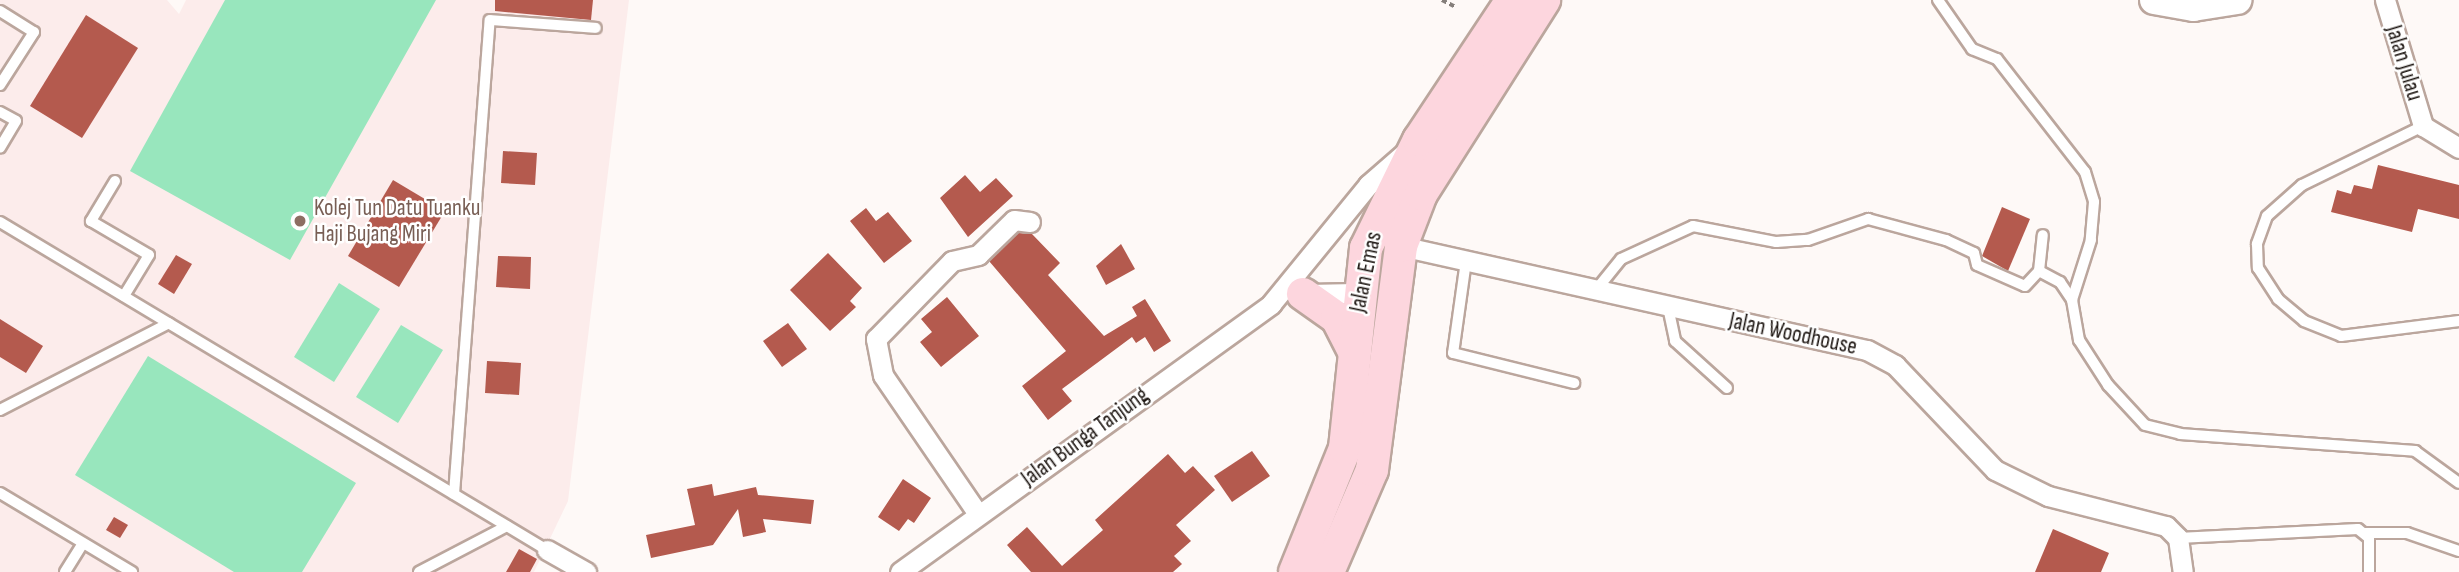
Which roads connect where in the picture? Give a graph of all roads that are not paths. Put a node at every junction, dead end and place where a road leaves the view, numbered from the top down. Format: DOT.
graph roads {
  1 [pos="1512,0"];
  2 [pos="1544,0"];
  3 [pos="1938,0"];
  4 [pos="2154,0"];
  5 [pos="2237,0"];
  6 [pos="2385,0"];
  7 [pos="0,11"];
  8 [pos="596,28"];
  9 [pos="0,85"];
  10 [pos="0,112"];
  11 [pos="2423,126"];
  12 [pos="1419,140"];
  13 [pos="0,148"];
  14 [pos="2459,148"];
  15 [pos="115,181"];
  16 [pos="0,222"];
  17 [pos="1030,222"];
  18 [pos="2043,235"];
  19 [pos="1401,246"];
  20 [pos="1466,261"];
  21 [pos="2039,271"];
  22 [pos="1595,290"];
  23 [pos="1357,293"];
  24 [pos="1303,294"];
  25 [pos="124,296"];
  26 [pos="2072,300"];
  27 [pos="1270,304"];
  28 [pos="1668,307"];
  29 [pos="2459,321"];
  30 [pos="169,323"];
  31 [pos="1353,350"];
  32 [pos="1574,383"];
  33 [pos="1727,388"];
  34 [pos="0,410"];
  35 [pos="2459,483"];
  36 [pos="0,493"];
  37 [pos="454,494"];
  38 [pos="978,514"];
  39 [pos="506,526"];
  40 [pos="2365,533"];
  41 [pos="2178,538"];
  42 [pos="83,543"];
  43 [pos="547,550"];
  44 [pos="2459,551"];
  45 [pos="65,572"];
  46 [pos="132,572"];
  47 [pos="419,572"];
  48 [pos="586,572"];
  49 [pos="900,572"];
  50 [pos="1295,572"];
  51 [pos="1328,572"];
  52 [pos="2183,572"];
  53 [pos="2369,572"];
  1 -- 12 [label="main road, Jalan Emas"];
  2 -- 19 [label="main road, Jalan Emas"];
  3 -- 26 [label="lane"];
  4 -- 5 [label="street"];
  6 -- 11 [label="street, Jalan Julau"];
  7 -- 9 [label="lane"];
  8 -- 37 [label="lane"];
  10 -- 13 [label="lane"];
  11 -- 14 [label="street"];
  11 -- 29 [label="lane"];
  12 -- 23 [label="main road, Jalan Emas"];
  12 -- 27 [label="street"];
  15 -- 25 [label="lane"];
  16 -- 25 [label="lane"];
  17 -- 38 [label="street"];
  18 -- 21 [label="lane"];
  19 -- 20 [label="street, Jalan Woodhouse"];
  19 -- 23 [label="main road"];
  19 -- 51 [label="main road, Jalan Emas"];
  20 -- 22 [label="street, Jalan Woodhouse"];
  20 -- 32 [label="lane"];
  21 -- 22 [label="lane"];
  21 -- 26 [label="lane"];
  22 -- 28 [label="street, Jalan Woodhouse"];
  23 -- 24 [label="street"];
  23 -- 31 [label="main road, Jalan Emas"];
  24 -- 27 [label="street"];
  24 -- 31 [label="main road"];
  25 -- 30 [label="lane"];
  26 -- 35 [label="lane"];
  27 -- 38 [label="street, Jalan Bunga Tanjung"];
  28 -- 33 [label="lane"];
  28 -- 41 [label="street, Jalan Woodhouse"];
  30 -- 34 [label="lane"];
  30 -- 37 [label="lane"];
  31 -- 50 [label="main road, Jalan Emas"];
  36 -- 42 [label="lane"];
  37 -- 39 [label="lane"];
  38 -- 49 [label="street, Jalan Bunga Tanjung"];
  39 -- 43 [label="lane"];
  39 -- 47 [label="lane"];
  40 -- 41 [label="lane"];
  40 -- 44 [label="lane"];
  40 -- 53 [label="lane"];
  41 -- 52 [label="street"];
  42 -- 45 [label="lane"];
  42 -- 46 [label="lane"];
  43 -- 48 [label="street"];
}
